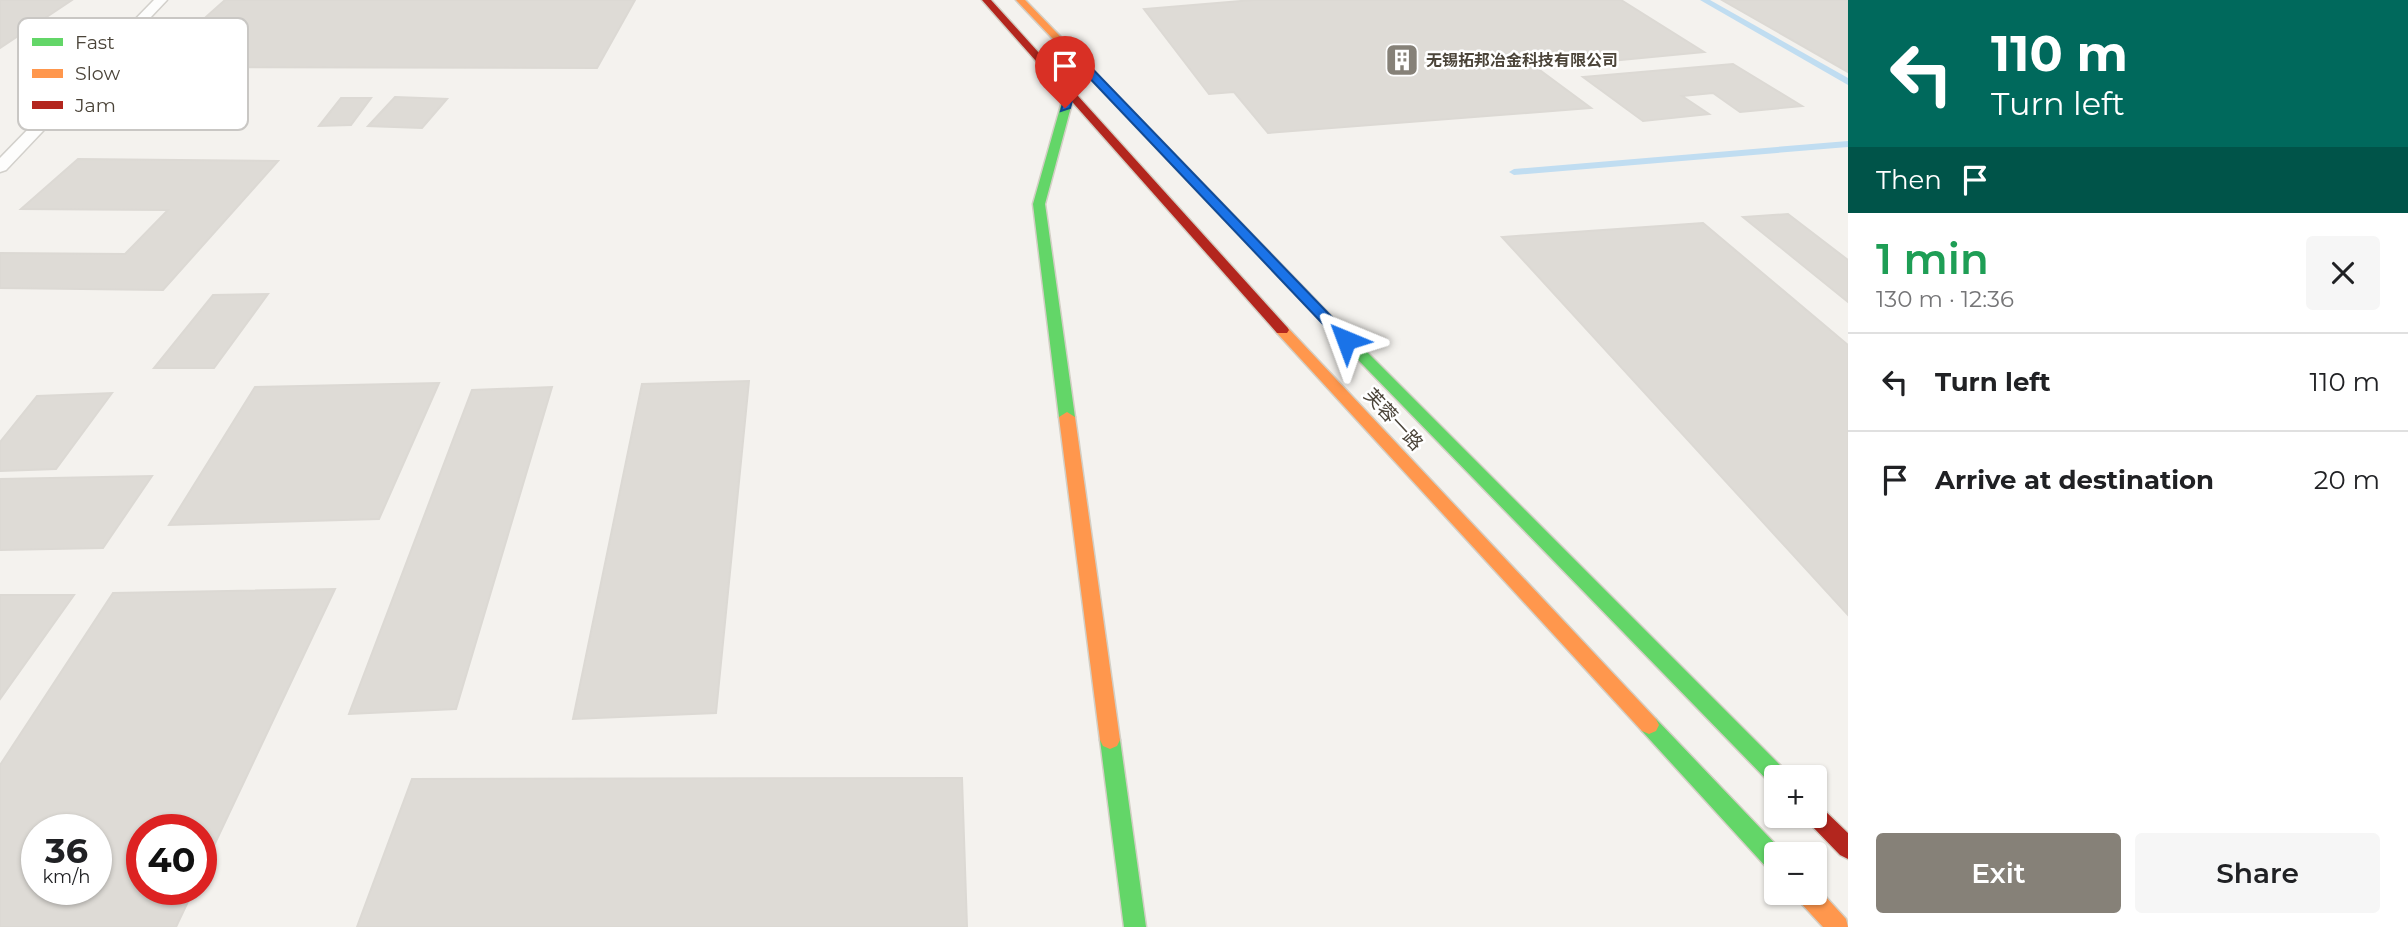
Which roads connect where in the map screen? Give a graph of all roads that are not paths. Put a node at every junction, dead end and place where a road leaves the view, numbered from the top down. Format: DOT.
graph roads {
  1 [pos="161,0"];
  2 [pos="986,0"];
  3 [pos="1020,0"];
  4 [pos="144,18"];
  5 [pos="1078,60"];
  6 [pos="36,130"];
  7 [pos="0,167"];
  8 [pos="1766,765"];
  9 [pos="1827,827"];
  10 [pos="1764,848"];
  11 [pos="1848,848"];
  12 [pos="1818,905"];
  13 [pos="1135,927"];
  14 [pos="1838,927"];
  1 -- 4 [label="lane"];
  2 -- 10 [label="street, 芙蓉一路"];
  3 -- 5 [label="street, 芙蓉一路"];
  5 -- 8 [label="street, 芙蓉一路"];
  5 -- 13 [label="street"];
  6 -- 7 [label="lane"];
  9 -- 11 [label="street"];
  12 -- 14 [label="street"];
}
